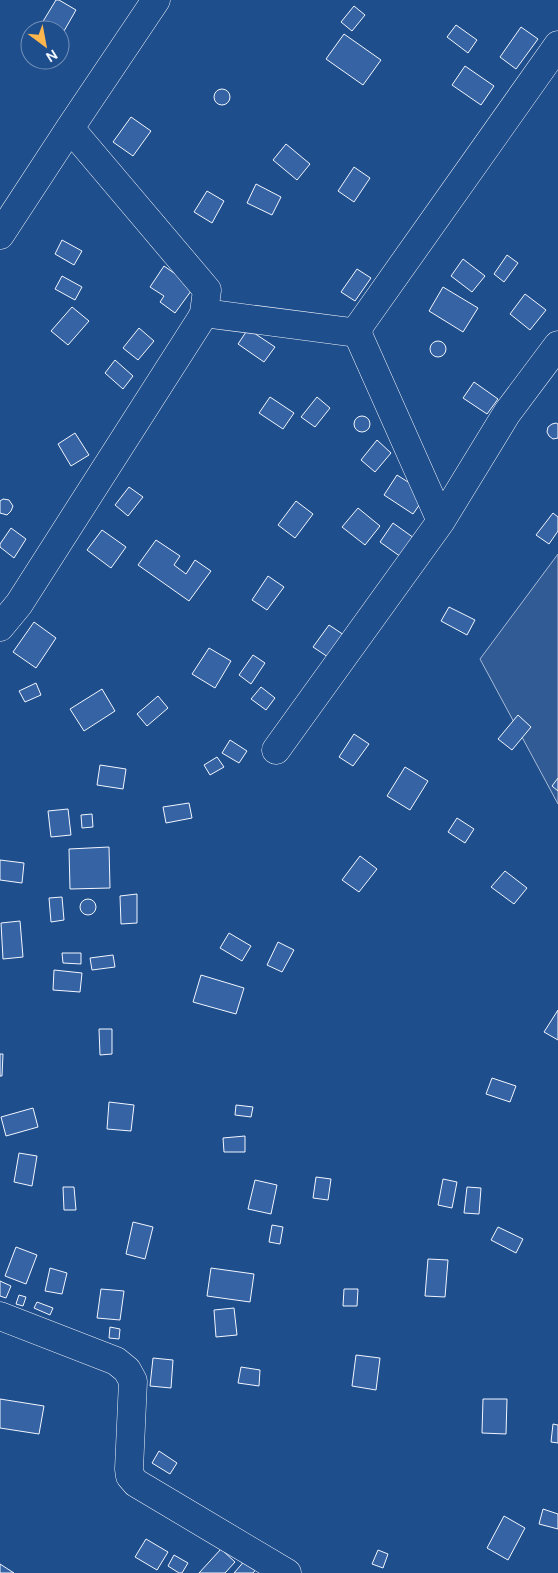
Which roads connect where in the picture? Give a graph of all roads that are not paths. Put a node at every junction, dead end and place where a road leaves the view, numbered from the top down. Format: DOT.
graph roads {
  1 [pos="156,0"];
  2 [pos="558,45"];
  3 [pos="70,128"];
  4 [pos="0,235"];
  5 [pos="204,313"];
  6 [pos="358,333"];
  7 [pos="558,345"];
  8 [pos="441,521"];
  9 [pos="0,627"];
  10 [pos="276,750"];
  11 [pos="0,1316"];
  12 [pos="287,1573"];
  1 -- 3 [label="street"];
  2 -- 6 [label="street"];
  3 -- 4 [label="street"];
  3 -- 5 [label="street"];
  5 -- 6 [label="street"];
  5 -- 9 [label="street"];
  6 -- 8 [label="street"];
  7 -- 8 [label="street"];
  8 -- 10 [label="street"];
  11 -- 12 [label="street"];
}
